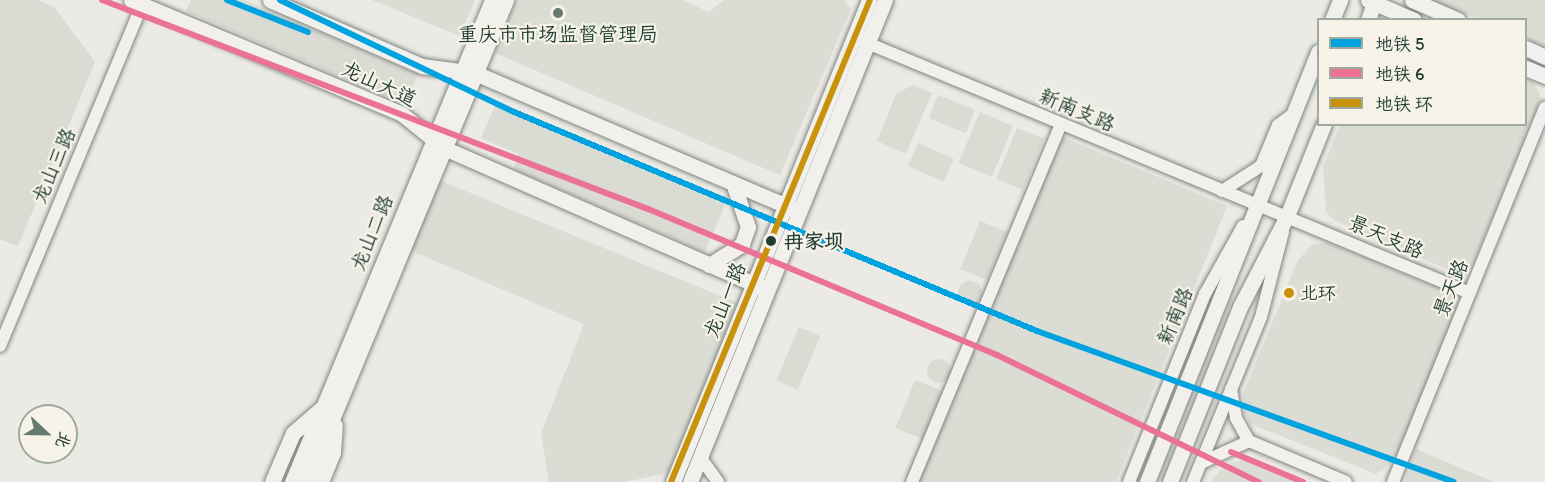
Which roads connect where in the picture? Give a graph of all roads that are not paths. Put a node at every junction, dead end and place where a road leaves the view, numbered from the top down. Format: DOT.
graph roads {
  1 [pos="270,0"];
  2 [pos="492,0"];
  3 [pos="506,0"];
  4 [pos="869,0"];
  5 [pos="885,0"];
  6 [pos="1340,0"];
  7 [pos="1412,0"];
  8 [pos="139,1"];
  9 [pos="1374,1"];
  10 [pos="1333,18"];
  11 [pos="1369,18"];
  12 [pos="1410,18"];
  13 [pos="1453,18"];
  14 [pos="860,40"];
  15 [pos="1527,48"];
  16 [pos="1317,54"];
  17 [pos="1545,57"];
  18 [pos="1527,68"];
  19 [pos="468,72"];
  20 [pos="1545,76"];
  21 [pos="1545,108"];
  22 [pos="1293,114"];
  23 [pos="1061,124"];
  24 [pos="1323,126"];
  25 [pos="439,144"];
  26 [pos="733,183"];
  27 [pos="1222,191"];
  28 [pos="1255,204"];
  29 [pos="792,209"];
  30 [pos="1287,216"];
  31 [pos="709,265"];
  32 [pos="760,287"];
  33 [pos="1470,293"];
  34 [pos="0,346"];
  35 [pos="1231,390"];
  36 [pos="329,409"];
  37 [pos="1249,441"];
  38 [pos="700,457"];
  39 [pos="1201,463"];
  40 [pos="272,482"];
  41 [pos="292,482"];
  42 [pos="306,482"];
  43 [pos="321,482"];
  44 [pos="673,482"];
  45 [pos="690,482"];
  46 [pos="718,482"];
  47 [pos="912,482"];
  48 [pos="1129,482"];
  49 [pos="1148,482"];
  50 [pos="1170,482"];
  51 [pos="1193,482"];
  52 [pos="1346,482"];
  53 [pos="1393,482"];
  1 -- 19 [label="main road, 龙山大道"];
  2 -- 19 [label="main road, 龙山二路"];
  3 -- 19 [label="main road, 龙山二路"];
  4 -- 14 [label="main road, 龙山一路"];
  5 -- 14 [label="main road, 龙山一路"];
  6 -- 10 [label="main road"];
  7 -- 13 [label="main road"];
  8 -- 25 [label="main road, 龙山大道"];
  8 -- 34 [label="street, 龙山三路"];
  9 -- 11 [label="main road"];
  9 -- 12 [label="main road"];
  14 -- 23 [label="street, 新南支路"];
  14 -- 29 [label="main road, 龙山一路"];
  15 -- 17 [label="main road"];
  16 -- 22 [label="main road, 新南路"];
  18 -- 20 [label="main road"];
  19 -- 25 [label="main road, 龙山二路"];
  19 -- 26 [label="main road, 龙山大道"];
  21 -- 33 [label="street, 景天路"];
  22 -- 27 [label="street"];
  22 -- 28 [label="main road, 新南路"];
  23 -- 27 [label="street, 新南支路"];
  23 -- 47 [label="street"];
  24 -- 30 [label="main road"];
  25 -- 31 [label="main road, 龙山大道"];
  25 -- 36 [label="main road, 龙山二路"];
  26 -- 29 [label="main road, 龙山大道"];
  26 -- 31 [label="main road"];
  27 -- 28 [label="street, 新南支路"];
  28 -- 30 [label="street, 新南支路"];
  28 -- 48 [label="street, 新南路"];
  28 -- 49 [label="main road, 新南路"];
  29 -- 32 [label="main road, 龙山一路"];
  30 -- 33 [label="street, 景天支路"];
  30 -- 35 [label="street"];
  30 -- 50 [label="main road"];
  31 -- 32 [label="main road, 龙山大道"];
  32 -- 38 [label="main road, 龙山一路"];
  32 -- 44 [label="main road, 龙山一路"];
  33 -- 53 [label="street, 景天路"];
  35 -- 37 [label="street"];
  35 -- 39 [label="street"];
  36 -- 40 [label="main road"];
  36 -- 41 [label="main road, 龙山二路"];
  36 -- 42 [label="main road, 龙山二路"];
  36 -- 43 [label="main road"];
  37 -- 39 [label="street"];
  37 -- 52 [label="street"];
  38 -- 45 [label="main road, 龙山一路"];
  38 -- 46 [label="street"];
  39 -- 51 [label="street"];
}
